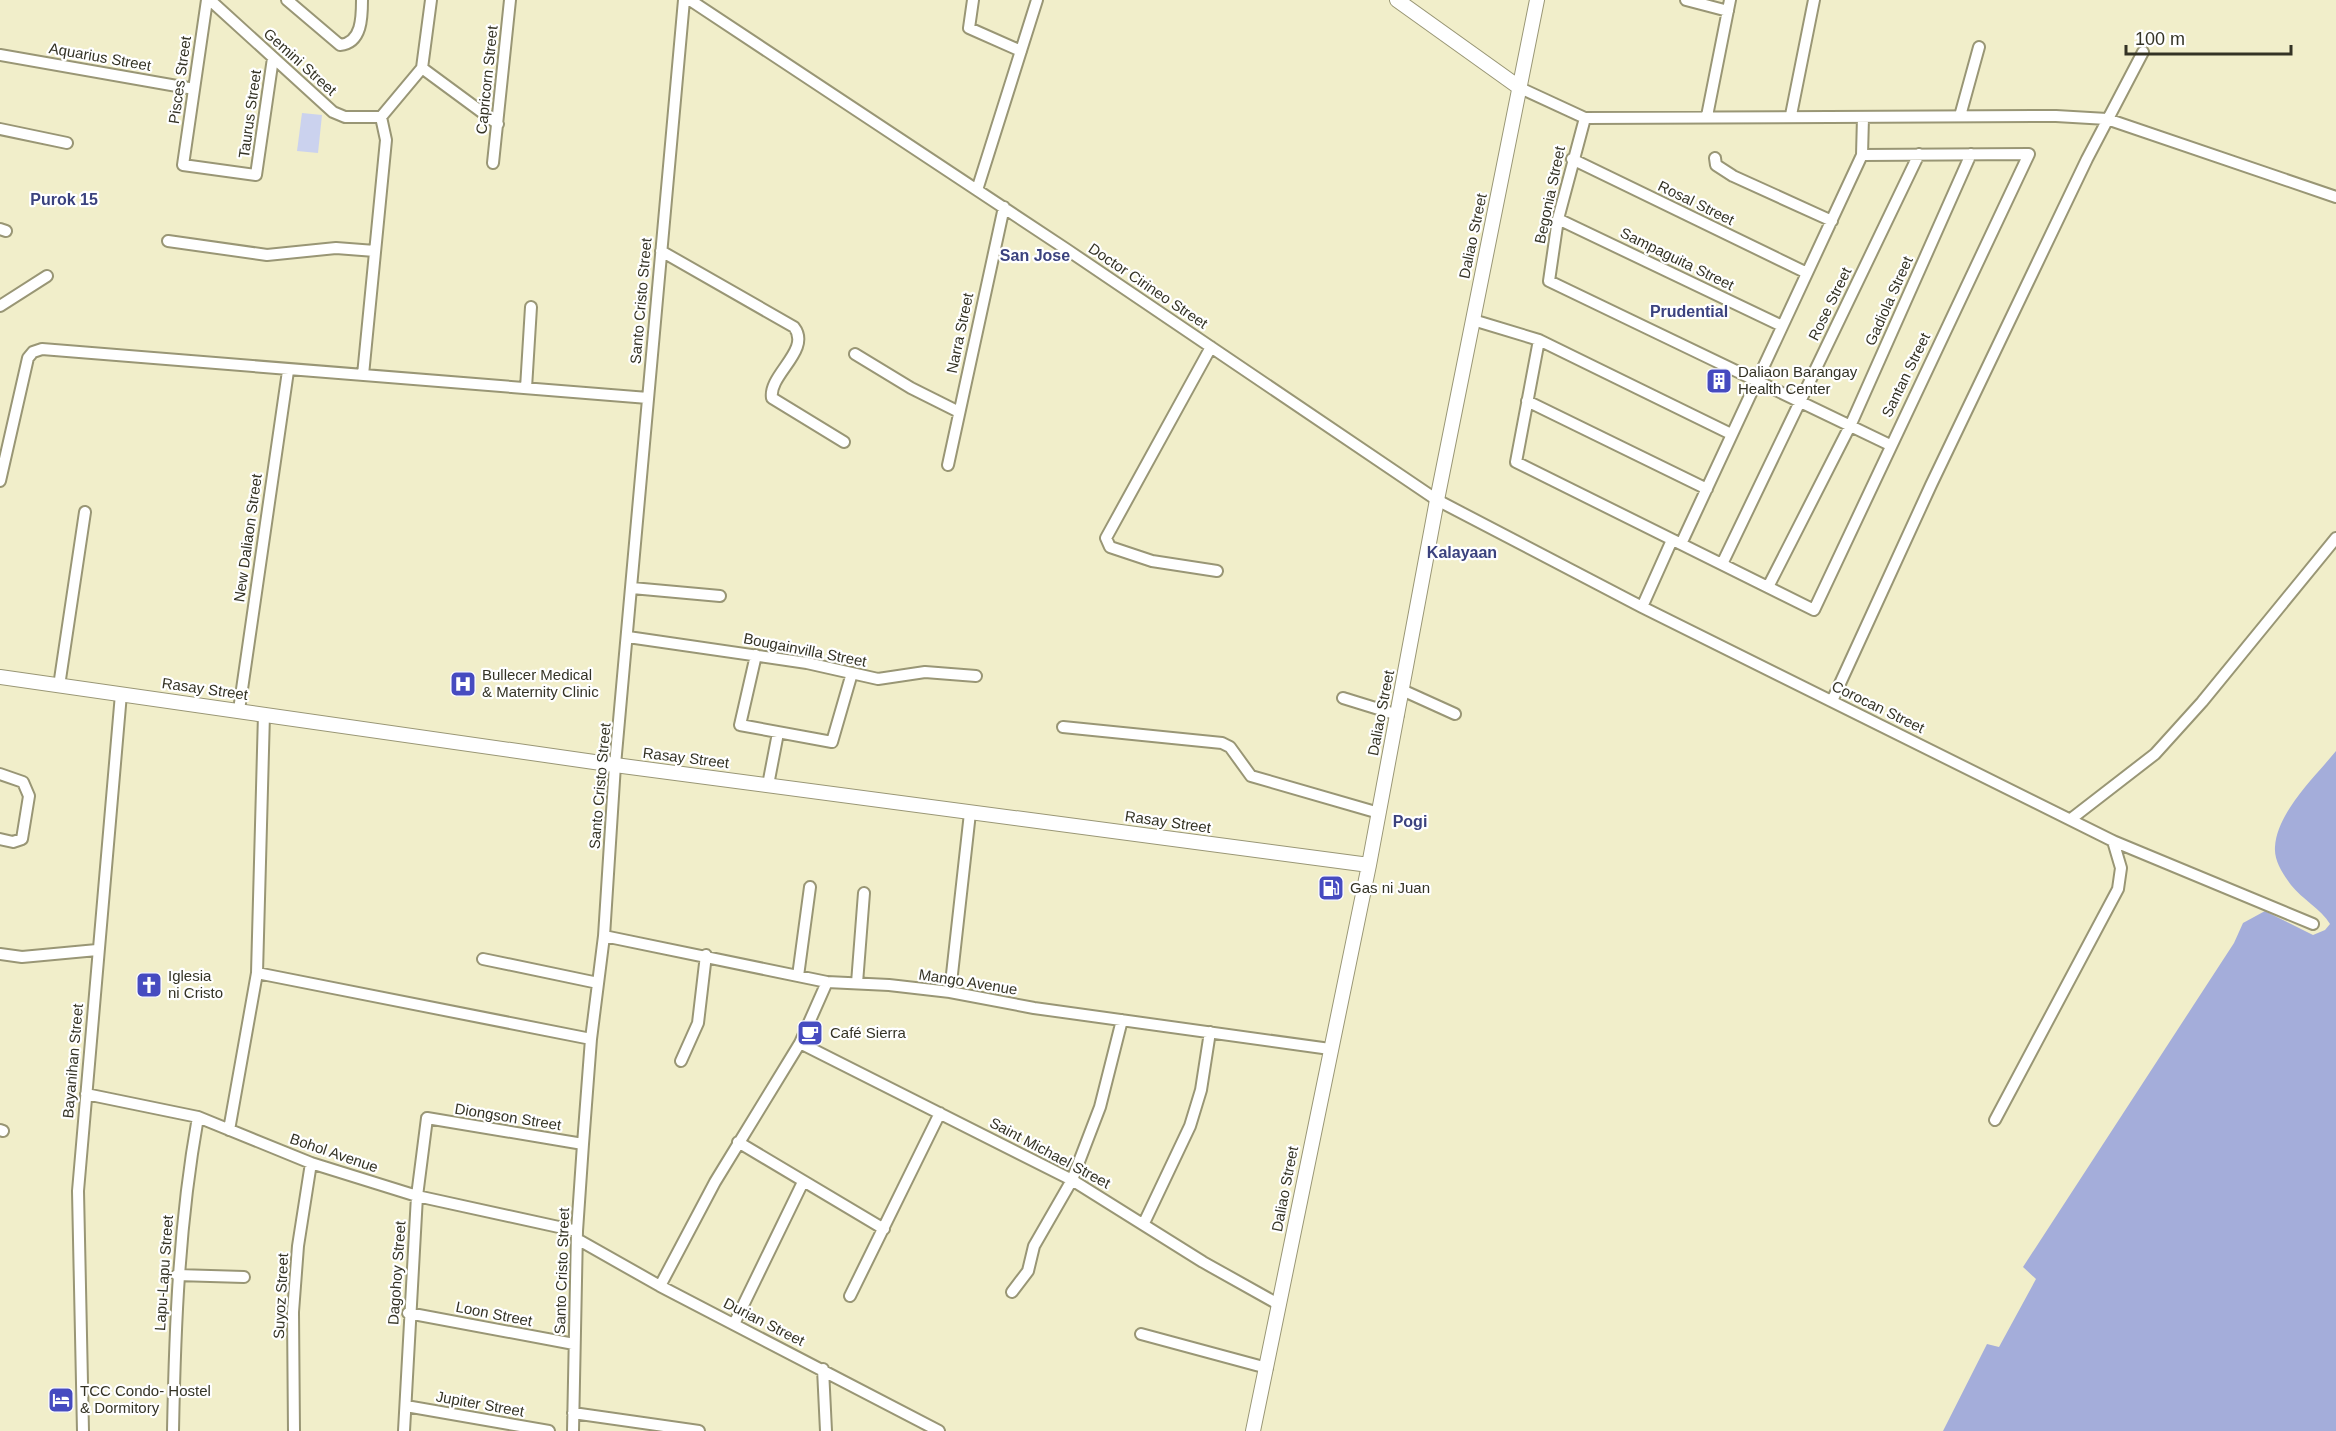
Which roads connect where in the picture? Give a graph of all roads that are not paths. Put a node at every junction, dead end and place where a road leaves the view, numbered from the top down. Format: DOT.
graph roads {
  1 [pos="208,0"];
  2 [pos="287,0"];
  3 [pos="362,0"];
  4 [pos="431,0"];
  5 [pos="510,0"];
  6 [pos="684,0"];
  7 [pos="690,0"];
  8 [pos="973,0"];
  9 [pos="1037,0"];
  10 [pos="1397,0"];
  11 [pos="1537,0"];
  12 [pos="1686,0"];
  13 [pos="1814,0"];
  14 [pos="1729,5"];
  15 [pos="1978,47"];
  16 [pos="1021,51"];
  17 [pos="2143,52"];
  18 [pos="0,55"];
  19 [pos="273,58"];
  20 [pos="422,68"];
  21 [pos="1520,88"];
  22 [pos="194,89"];
  23 [pos="1791,115"];
  24 [pos="1707,116"];
  25 [pos="1960,116"];
  26 [pos="381,117"];
  27 [pos="1863,117"];
  28 [pos="1585,118"];
  29 [pos="2107,119"];
  30 [pos="498,124"];
  31 [pos="0,129"];
  32 [pos="67,143"];
  33 [pos="1919,154"];
  34 [pos="1971,154"];
  35 [pos="1862,155"];
  36 [pos="1715,158"];
  37 [pos="1572,159"];
  38 [pos="493,163"];
  39 [pos="183,165"];
  40 [pos="977,190"];
  41 [pos="2336,197"];
  42 [pos="1004,207"];
  43 [pos="1558,219"];
  44 [pos="1832,221"];
  45 [pos="168,241"];
  46 [pos="375,251"];
  47 [pos="661,251"];
  48 [pos="1807,273"];
  49 [pos="47,276"];
  50 [pos="0,306"];
  51 [pos="531,307"];
  52 [pos="1473,320"];
  53 [pos="1782,326"];
  54 [pos="1539,340"];
  55 [pos="1211,347"];
  56 [pos="855,354"];
  57 [pos="288,371"];
  58 [pos="363,375"];
  59 [pos="1756,380"];
  60 [pos="526,388"];
  61 [pos="648,398"];
  62 [pos="1800,400"];
  63 [pos="1527,401"];
  64 [pos="959,412"];
  65 [pos="1851,424"];
  66 [pos="1731,434"];
  67 [pos="844,442"];
  68 [pos="1890,445"];
  69 [pos="948,465"];
  70 [pos="0,481"];
  71 [pos="1707,489"];
  72 [pos="1437,500"];
  73 [pos="85,512"];
  74 [pos="2336,538"];
  75 [pos="1676,542"];
  76 [pos="1722,564"];
  77 [pos="1217,571"];
  78 [pos="1768,587"];
  79 [pos="632,588"];
  80 [pos="720,596"];
  81 [pos="1642,608"];
  82 [pos="628,637"];
  83 [pos="756,655"];
  84 [pos="852,673"];
  85 [pos="976,676"];
  86 [pos="0,677"];
  87 [pos="59,686"];
  88 [pos="1402,690"];
  89 [pos="121,694"];
  90 [pos="1343,698"];
  91 [pos="1832,701"];
  92 [pos="238,710"];
  93 [pos="264,714"];
  94 [pos="1455,714"];
  95 [pos="1398,715"];
  96 [pos="1063,727"];
  97 [pos="778,733"];
  98 [pos="615,765"];
  99 [pos="0,774"];
  100 [pos="768,785"];
  101 [pos="970,813"];
  102 [pos="1379,813"];
  103 [pos="2071,819"];
  104 [pos="0,839"];
  105 [pos="2114,841"];
  106 [pos="1369,866"];
  107 [pos="810,887"];
  108 [pos="864,893"];
  109 [pos="2313,924"];
  110 [pos="604,936"];
  111 [pos="97,950"];
  112 [pos="0,954"];
  113 [pos="706,955"];
  114 [pos="483,959"];
  115 [pos="257,973"];
  116 [pos="798,976"];
  117 [pos="827,982"];
  118 [pos="598,983"];
  119 [pos="857,983"];
  120 [pos="950,992"];
  121 [pos="1122,1020"];
  122 [pos="1210,1032"];
  123 [pos="591,1039"];
  124 [pos="800,1043"];
  125 [pos="1330,1049"];
  126 [pos="681,1062"];
  127 [pos="86,1094"];
  128 [pos="940,1113"];
  129 [pos="198,1117"];
  130 [pos="427,1119"];
  131 [pos="1995,1120"];
  132 [pos="229,1130"];
  133 [pos="738,1142"];
  134 [pos="583,1144"];
  135 [pos="311,1163"];
  136 [pos="1072,1180"];
  137 [pos="803,1182"];
  138 [pos="417,1196"];
  139 [pos="1144,1223"];
  140 [pos="884,1229"];
  141 [pos="577,1235"];
  142 [pos="177,1275"];
  143 [pos="244,1277"];
  144 [pos="660,1286"];
  145 [pos="1012,1292"];
  146 [pos="850,1296"];
  147 [pos="1278,1304"];
  148 [pos="408,1314"];
  149 [pos="734,1324"];
  150 [pos="1141,1334"];
  151 [pos="574,1344"];
  152 [pos="1267,1368"];
  153 [pos="823,1369"];
  154 [pos="406,1407"];
  155 [pos="573,1413"];
  156 [pos="83,1431"];
  157 [pos="173,1431"];
  158 [pos="294,1431"];
  159 [pos="404,1431"];
  160 [pos="549,1431"];
  161 [pos="573,1431"];
  162 [pos="699,1431"];
  163 [pos="826,1431"];
  164 [pos="939,1431"];
  165 [pos="1253,1431"];
  1 -- 19 [label="street, Gemini Street"];
  1 -- 22 [label="street, Pisces Street"];
  2 -- 3 [label="street"];
  4 -- 20 [label="street"];
  5 -- 30 [label="street, Capricorn Street"];
  6 -- 47 [label="street, Santo Cristo Street"];
  7 -- 40 [label="street, Doctor Cirineo Street"];
  8 -- 16 [label="street"];
  9 -- 16 [label="street"];
  10 -- 21 [label="street"];
  11 -- 21 [label="street, Daliao Street"];
  12 -- 14 [label="street"];
  13 -- 23 [label="street"];
  14 -- 24 [label="street"];
  15 -- 25 [label="street"];
  16 -- 40 [label="street"];
  17 -- 29 [label="street"];
  18 -- 22 [label="street, Aquarius Street"];
  19 -- 26 [label="street, Gemini Street"];
  19 -- 39 [label="street, Taurus Street"];
  20 -- 26 [label="street"];
  20 -- 30 [label="street"];
  21 -- 28 [label="street"];
  21 -- 52 [label="street, Daliao Street"];
  22 -- 39 [label="street, Pisces Street"];
  23 -- 24 [label="street"];
  23 -- 27 [label="street"];
  24 -- 28 [label="street"];
  25 -- 27 [label="street"];
  25 -- 29 [label="street"];
  26 -- 46 [label="street"];
  27 -- 35 [label="street"];
  28 -- 37 [label="street, Begonia Street"];
  29 -- 41 [label="street"];
  29 -- 91 [label="street"];
  30 -- 38 [label="street, Capricorn Street"];
  31 -- 32 [label="street"];
  33 -- 34 [label="street"];
  33 -- 35 [label="street"];
  33 -- 62 [label="street, Rose Street"];
  34 -- 65 [label="street, Gadiola Street"];
  34 -- 68 [label="street, Santan Street"];
  35 -- 44 [label="street"];
  36 -- 44 [label="street"];
  37 -- 43 [label="street, Begonia Street"];
  37 -- 48 [label="street, Rosal Street"];
  40 -- 42 [label="street, Doctor Cirineo Street"];
  42 -- 55 [label="street, Doctor Cirineo Street"];
  42 -- 64 [label="street, Narra Street"];
  43 -- 53 [label="street, Sampaguita Street"];
  43 -- 59 [label="street, Begonia Street"];
  44 -- 48 [label="street"];
  45 -- 46 [label="street"];
  46 -- 58 [label="street"];
  47 -- 61 [label="street, Santo Cristo Street"];
  47 -- 67 [label="street"];
  48 -- 53 [label="street"];
  49 -- 50 [label="street"];
  51 -- 60 [label="street"];
  52 -- 54 [label="street"];
  52 -- 72 [label="street, Daliao Street"];
  53 -- 59 [label="street"];
  54 -- 63 [label="street"];
  54 -- 66 [label="street"];
  55 -- 72 [label="street, Doctor Cirineo Street"];
  55 -- 77 [label="street"];
  56 -- 64 [label="street"];
  57 -- 58 [label="street"];
  57 -- 70 [label="street"];
  57 -- 92 [label="street, New Daliaon Street"];
  58 -- 60 [label="street"];
  59 -- 62 [label="street"];
  59 -- 66 [label="street"];
  60 -- 61 [label="street"];
  61 -- 79 [label="street, Santo Cristo Street"];
  62 -- 65 [label="street"];
  62 -- 76 [label="street, Rose Street"];
  63 -- 71 [label="street"];
  63 -- 75 [label="street"];
  64 -- 69 [label="street, Narra Street"];
  65 -- 68 [label="street"];
  65 -- 78 [label="street, Gadiola Street"];
  66 -- 71 [label="street"];
  68 -- 78 [label="street, Santan Street"];
  71 -- 75 [label="street"];
  72 -- 81 [label="street, Corocan Street"];
  72 -- 88 [label="street, Daliao Street"];
  73 -- 87 [label="street"];
  74 -- 103 [label="street"];
  75 -- 76 [label="street"];
  75 -- 81 [label="street"];
  76 -- 78 [label="street"];
  79 -- 80 [label="street"];
  79 -- 82 [label="street, Santo Cristo Street"];
  81 -- 91 [label="street, Corocan Street"];
  82 -- 83 [label="street, Bougainvilla Street"];
  82 -- 98 [label="street, Santo Cristo Street"];
  83 -- 84 [label="street, Bougainvilla Street"];
  83 -- 97 [label="street"];
  84 -- 85 [label="street, Bougainvilla Street"];
  84 -- 97 [label="street"];
  86 -- 87 [label="street, Rasay Street"];
  87 -- 89 [label="street, Rasay Street"];
  88 -- 94 [label="street"];
  88 -- 95 [label="street, Daliao Street"];
  89 -- 92 [label="street, Rasay Street"];
  89 -- 111 [label="street, Bayanihan Street"];
  90 -- 95 [label="street"];
  91 -- 103 [label="street, Corocan Street"];
  92 -- 93 [label="street, Rasay Street"];
  93 -- 98 [label="street, Rasay Street"];
  93 -- 115 [label="street"];
  95 -- 102 [label="street, Daliao Street"];
  96 -- 102 [label="street"];
  97 -- 100 [label="street"];
  98 -- 100 [label="street, Rasay Street"];
  98 -- 110 [label="street, Santo Cristo Street"];
  99 -- 104 [label="street"];
  100 -- 101 [label="street, Rasay Street"];
  101 -- 106 [label="street, Rasay Street"];
  101 -- 120 [label="street"];
  102 -- 106 [label="street, Daliao Street"];
  103 -- 105 [label="street, Corocan Street"];
  105 -- 109 [label="street, Corocan Street"];
  105 -- 131 [label="street"];
  106 -- 125 [label="street, Daliao Street"];
  107 -- 116 [label="street"];
  108 -- 119 [label="street"];
  110 -- 113 [label="street, Mango Avenue"];
  110 -- 118 [label="street, Santo Cristo Street"];
  111 -- 112 [label="street"];
  111 -- 127 [label="street, Bayanihan Street"];
  113 -- 116 [label="street, Mango Avenue"];
  113 -- 126 [label="street"];
  114 -- 118 [label="street"];
  115 -- 123 [label="street"];
  115 -- 132 [label="street"];
  116 -- 117 [label="street, Mango Avenue"];
  117 -- 119 [label="street, Mango Avenue"];
  117 -- 124 [label="street"];
  118 -- 123 [label="street, Santo Cristo Street"];
  119 -- 120 [label="street, Mango Avenue"];
  120 -- 121 [label="street, Mango Avenue"];
  121 -- 122 [label="street, Mango Avenue"];
  121 -- 136 [label="street"];
  122 -- 125 [label="street, Mango Avenue"];
  122 -- 139 [label="street"];
  123 -- 134 [label="street, Santo Cristo Street"];
  124 -- 128 [label="street, Saint Michael Street"];
  124 -- 133 [label="street"];
  125 -- 147 [label="street, Daliao Street"];
  127 -- 129 [label="street, Bohol Avenue"];
  127 -- 156 [label="street, Bayanihan Street"];
  128 -- 136 [label="street, Saint Michael Street"];
  128 -- 140 [label="street"];
  129 -- 132 [label="street, Bohol Avenue"];
  129 -- 142 [label="street, Lapu-Lapu Street"];
  130 -- 134 [label="street, Diongson Street"];
  130 -- 138 [label="street, Dagohoy Street"];
  132 -- 135 [label="street, Bohol Avenue"];
  133 -- 137 [label="street"];
  133 -- 144 [label="street"];
  134 -- 141 [label="street, Santo Cristo Street"];
  135 -- 138 [label="street, Bohol Avenue"];
  135 -- 158 [label="street, Suyoz Street"];
  136 -- 139 [label="street, Saint Michael Street"];
  136 -- 145 [label="street"];
  137 -- 140 [label="street"];
  137 -- 149 [label="street"];
  138 -- 141 [label="street, Bohol Avenue"];
  138 -- 148 [label="street, Dagohoy Street"];
  139 -- 147 [label="street, Saint Michael Street"];
  140 -- 146 [label="street"];
  141 -- 144 [label="street, Durian Street"];
  141 -- 151 [label="street, Santo Cristo Street"];
  142 -- 143 [label="street"];
  142 -- 157 [label="street, Lapu-Lapu Street"];
  144 -- 149 [label="street, Durian Street"];
  147 -- 152 [label="street, Daliao Street"];
  148 -- 151 [label="street, Loon Street"];
  148 -- 154 [label="street, Dagohoy Street"];
  149 -- 153 [label="street, Durian Street"];
  150 -- 152 [label="street"];
  151 -- 155 [label="street, Santo Cristo Street"];
  152 -- 165 [label="street, Daliao Street"];
  153 -- 163 [label="street"];
  153 -- 164 [label="street, Durian Street"];
  154 -- 159 [label="street, Dagohoy Street"];
  154 -- 160 [label="street, Jupiter Street"];
  155 -- 161 [label="street, Santo Cristo Street"];
  155 -- 162 [label="street"];
}
